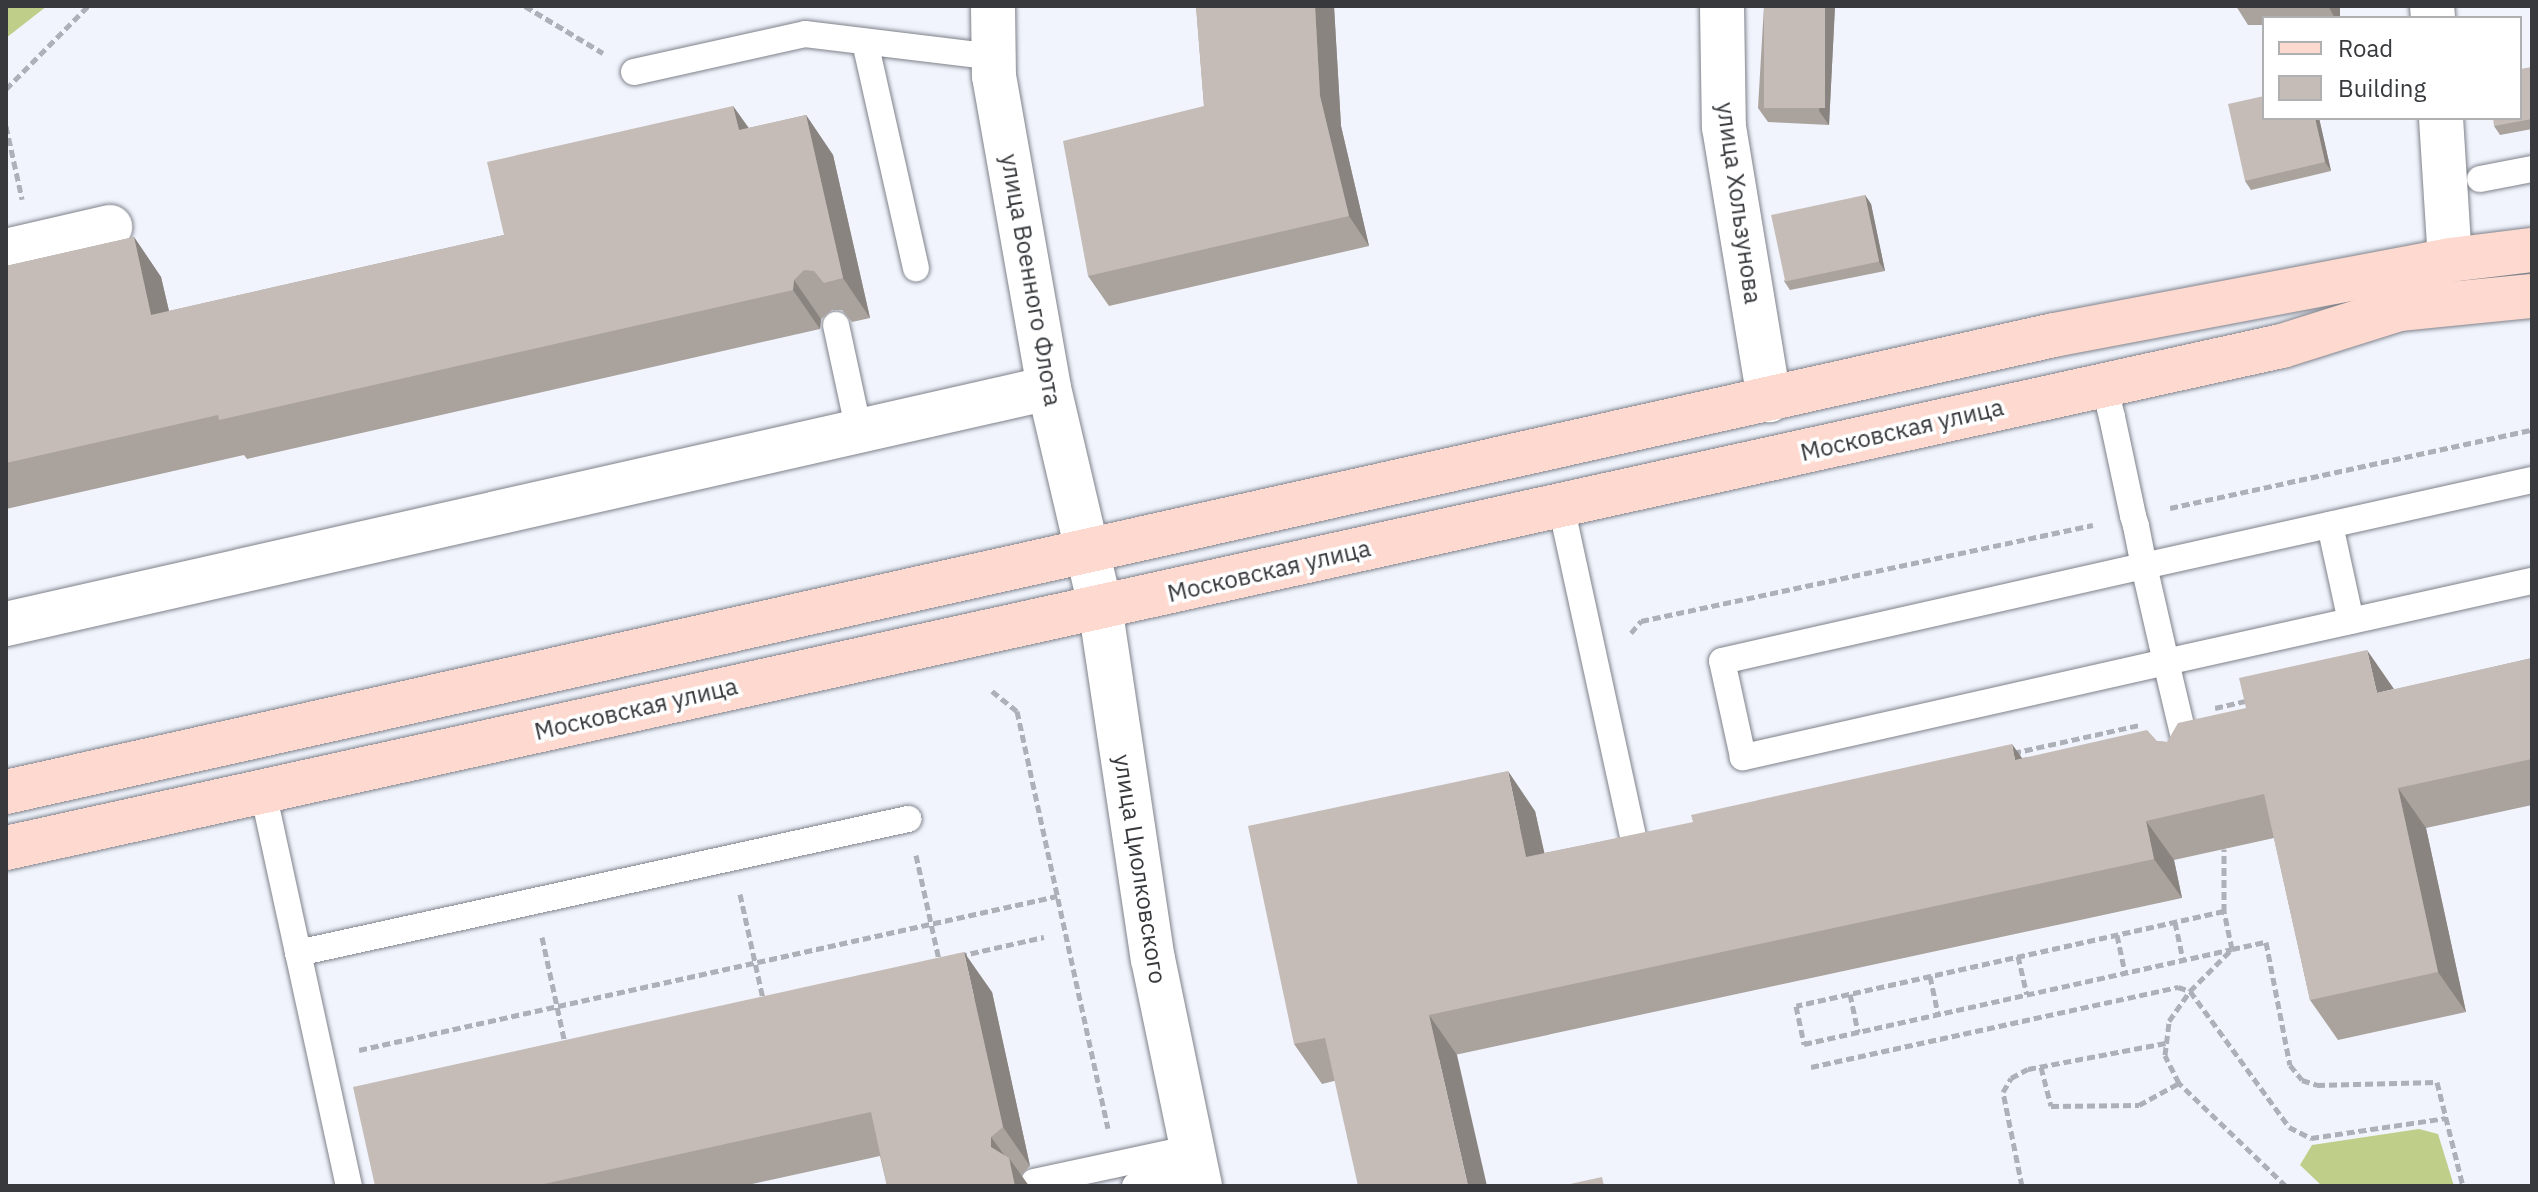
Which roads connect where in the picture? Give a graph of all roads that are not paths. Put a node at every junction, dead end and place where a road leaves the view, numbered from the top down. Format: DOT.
graph roads {
  1 [pos="993,6"];
  2 [pos="1722,6"];
  3 [pos="865,42"];
  4 [pos="994,57"];
  5 [pos="634,72"];
  6 [pos="2441,120"];
  7 [pos="2532,169"];
  8 [pos="2480,179"];
  9 [pos="110,227"];
  10 [pos="19,248"];
  11 [pos="2532,250"];
  12 [pos="2450,260"];
  13 [pos="916,268"];
  14 [pos="2532,296"];
  15 [pos="836,325"];
  16 [pos="2104,385"];
  17 [pos="1049,388"];
  18 [pos="1769,400"];
  19 [pos="859,431"];
  20 [pos="2532,480"];
  21 [pos="1561,506"];
  22 [pos="2330,525"];
  23 [pos="1088,551"];
  24 [pos="2144,566"];
  25 [pos="2532,581"];
  26 [pos="1100,606"];
  27 [pos="2351,621"];
  28 [pos="6,624"];
  29 [pos="2166,662"];
  30 [pos="2190,766"];
  31 [pos="6,792"];
  32 [pos="263,792"];
  33 [pos="908,819"];
  34 [pos="1633,836"];
  35 [pos="6,848"];
  36 [pos="298,953"];
  37 [pos="1196,1169"];
  38 [pos="1034,1182"];
  39 [pos="349,1186"];
  40 [pos="1135,1186"];
  1 -- 4 [label="street, улица Военного Флота"];
  2 -- 18 [label="street, улица Хользунова"];
  3 -- 4 [label="lane"];
  3 -- 5 [label="lane"];
  3 -- 13 [label="lane"];
  4 -- 17 [label="street, улица Военного Флота"];
  6 -- 12 [label="street"];
  7 -- 8 [label="lane"];
  9 -- 10 [label="street"];
  11 -- 12 [label="main road"];
  12 -- 18 [label="main road"];
  14 -- 16 [label="main road, Московская улица"];
  15 -- 19 [label="lane"];
  16 -- 21 [label="main road, Московская улица"];
  16 -- 24 [label="lane"];
  17 -- 19 [label="street"];
  17 -- 23 [label="street, улица Военного Флота"];
  18 -- 23 [label="main road"];
  19 -- 28 [label="street"];
  20 -- 22 [label="lane"];
  21 -- 26 [label="main road, Московская улица"];
  21 -- 34 [label="lane"];
  22 -- 24 [label="lane"];
  22 -- 27 [label="lane"];
  23 -- 26 [label="street, улица Циолковского"];
  23 -- 31 [label="main road"];
  24 -- 29 [label="lane"];
  24 -- 29 [label="lane"];
  25 -- 27 [label="lane"];
  26 -- 32 [label="main road, Московская улица"];
  26 -- 37 [label="street, улица Циолковского"];
  27 -- 29 [label="lane"];
  29 -- 30 [label="lane"];
  32 -- 35 [label="main road, Московская улица"];
  32 -- 36 [label="lane"];
  33 -- 36 [label="lane"];
  36 -- 39 [label="lane"];
  37 -- 38 [label="lane"];
  37 -- 40 [label="lane"];
}
